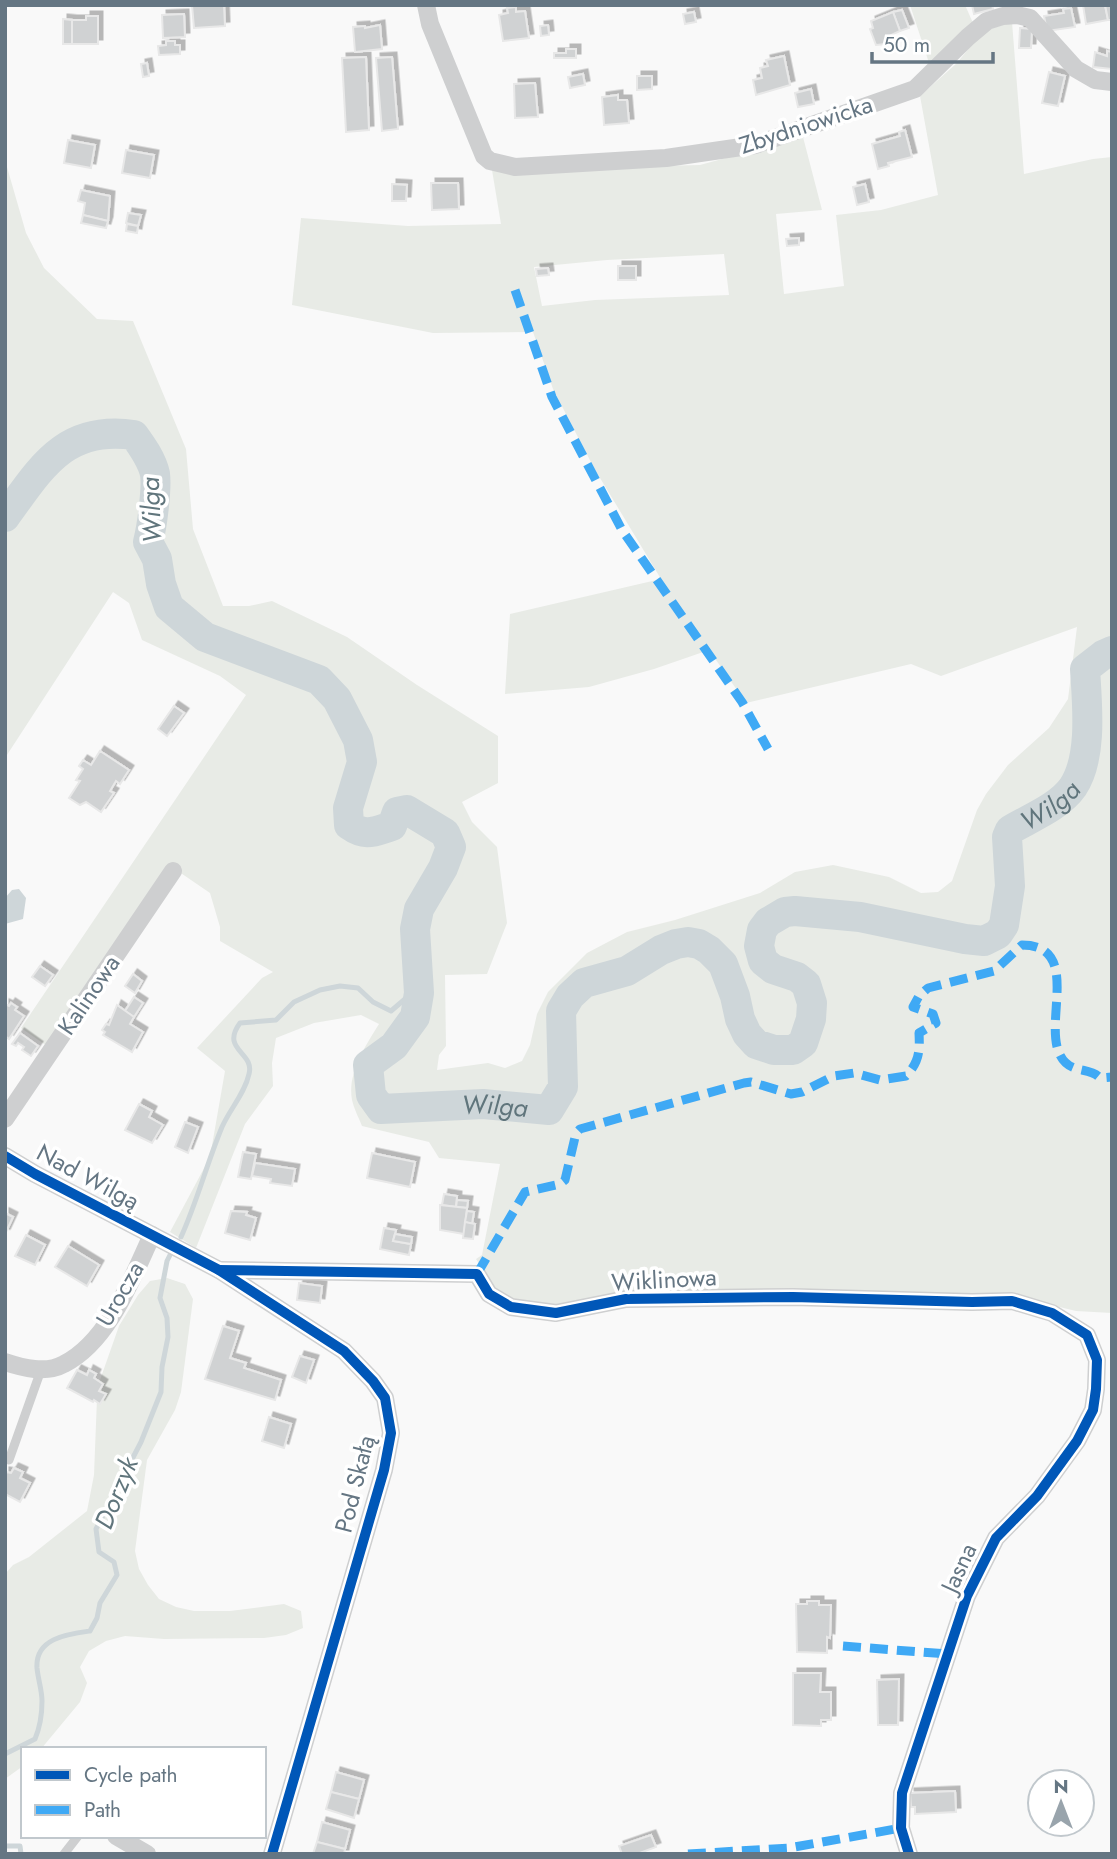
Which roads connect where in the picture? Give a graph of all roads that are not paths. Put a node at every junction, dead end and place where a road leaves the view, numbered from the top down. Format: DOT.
graph roads {
  1 [pos="426,5"];
  2 [pos="1032,12"];
  3 [pos="1112,82"];
  4 [pos="173,871"];
  5 [pos="5,1119"];
  6 [pos="5,1156"];
  7 [pos="152,1235"];
  8 [pos="219,1270"];
  9 [pos="1080,1329"];
  10 [pos="5,1362"];
  11 [pos="41,1370"];
  12 [pos="9,1460"];
  13 [pos="76,1838"];
  14 [pos="119,1838"];
  15 [pos="64,1854"];
  16 [pos="147,1854"];
  17 [pos="272,1854"];
  18 [pos="909,1854"];
  1 -- 2 [label="street, Zbydniowicka"];
  2 -- 3 [label="street, Zbydniowicka"];
  4 -- 5 [label="street, Kalinowa"];
  6 -- 7 [label="street, Nad Wilgą"];
  7 -- 8 [label="street, Pod Skałą"];
  7 -- 11 [label="street, Urocza"];
  8 -- 9 [label="street, Wiklinowa"];
  8 -- 17 [label="street, Pod Skałą"];
  9 -- 18 [label="street, Jasna"];
  10 -- 11 [label="street"];
  11 -- 12 [label="lane"];
  13 -- 15 [label="lane"];
  14 -- 16 [label="street"];
}
